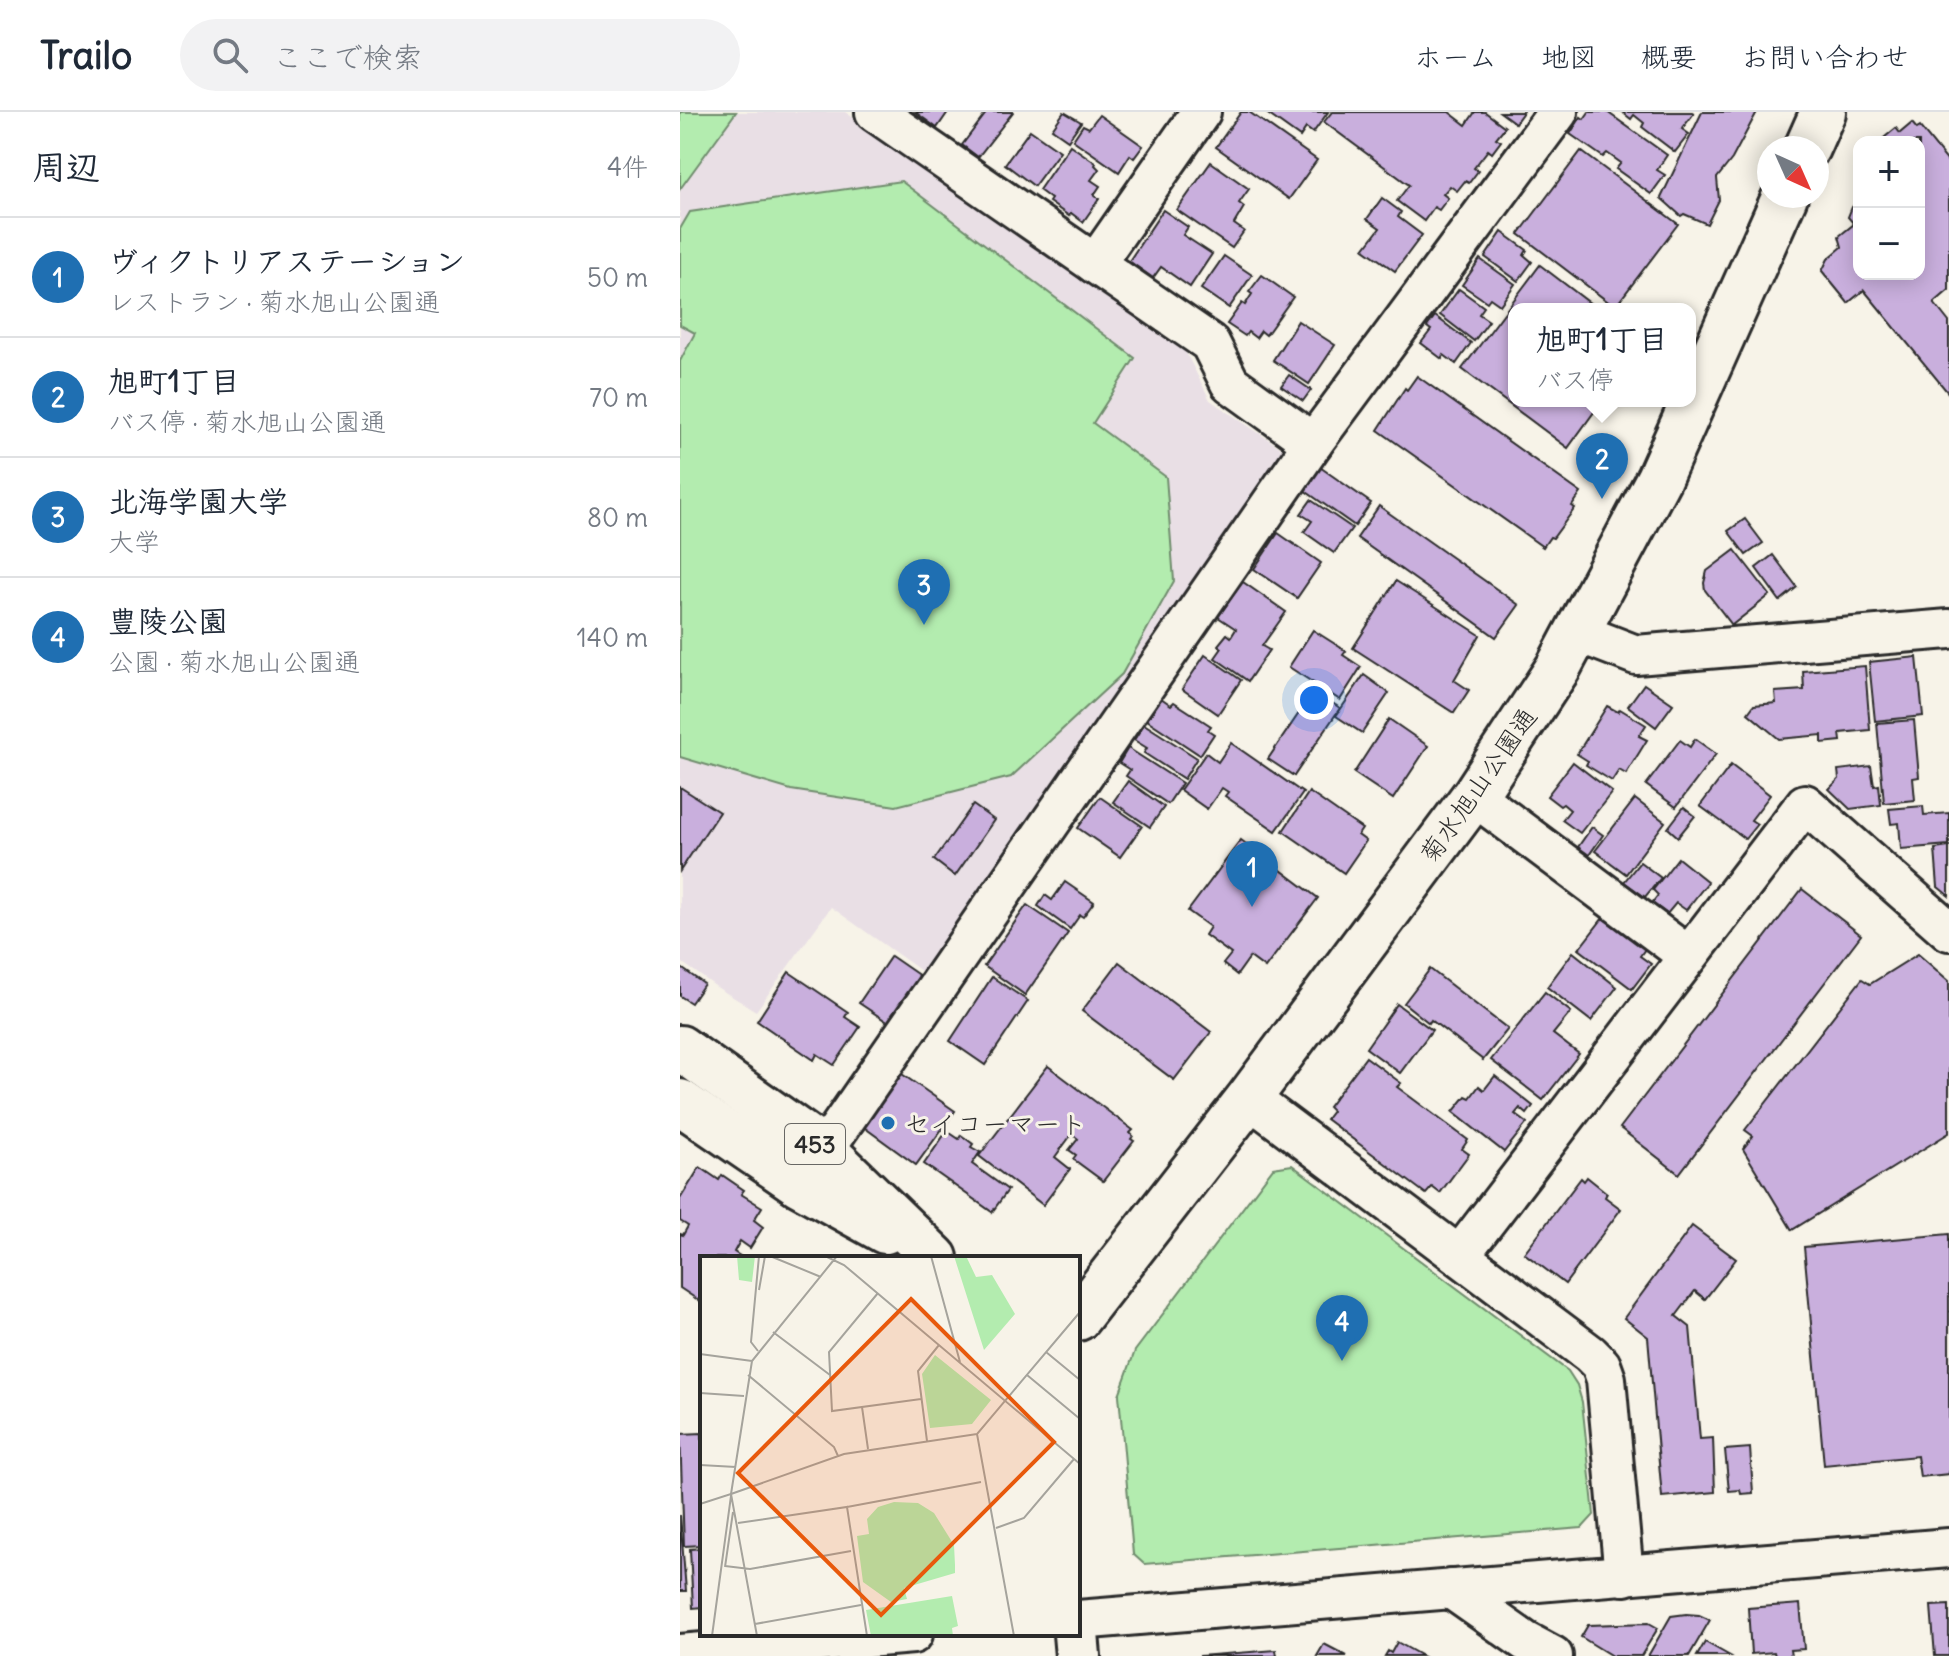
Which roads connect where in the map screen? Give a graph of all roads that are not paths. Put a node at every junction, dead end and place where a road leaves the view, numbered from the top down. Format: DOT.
graph roads {
  1 [pos="875,112"];
  2 [pos="1201,112"];
  3 [pos="1558,112"];
  4 [pos="1823,112"];
  5 [pos="1812,136"];
  6 [pos="1780,208"];
  7 [pos="1095,264"];
  8 [pos="1696,395"];
  9 [pos="1691,407"];
  10 [pos="1313,443"];
  11 [pos="1949,629"];
  12 [pos="1579,633"];
  13 [pos="1474,796"];
  14 [pos="1949,931"];
  15 [pos="1687,955"];
  16 [pos="680,1048"];
  17 [pos="1249,1098"];
  18 [pos="680,1102"];
  19 [pos="824,1150"];
  20 [pos="1460,1255"];
  21 [pos="930,1256"];
  22 [pos="932,1256"];
  23 [pos="1080,1315"];
  24 [pos="1949,1548"];
  25 [pos="1624,1576"];
  26 [pos="1451,1589"];
  27 [pos="1080,1620"];
  28 [pos="890,1636"];
  29 [pos="1076,1636"];
  30 [pos="680,1654"];
  31 [pos="1078,1656"];
  32 [pos="1553,1656"];
  1 -- 7 [label="street"];
  2 -- 7 [label="street"];
  3 -- 10 [label="street"];
  4 -- 5 [label="main road"];
  6 -- 8 [label="main road, 菊水旭山公園通"];
  7 -- 10 [label="street"];
  9 -- 12 [label="main road, 菊水旭山公園通"];
  10 -- 19 [label="street"];
  11 -- 12 [label="street"];
  12 -- 13 [label="main road, 菊水旭山公園通"];
  13 -- 15 [label="street"];
  13 -- 17 [label="main road, 菊水旭山公園通"];
  14 -- 15 [label="street"];
  15 -- 20 [label="street"];
  16 -- 19 [label="main road, 453"];
  17 -- 20 [label="street"];
  17 -- 23 [label="main road, 菊水旭山公園通"];
  18 -- 21 [label="main road, 453"];
  19 -- 22 [label="main road, 453"];
  20 -- 25 [label="street"];
  24 -- 25 [label="street"];
  25 -- 26 [label="street"];
  26 -- 27 [label="street"];
  26 -- 32 [label="street"];
  28 -- 30 [label="street"];
  29 -- 31 [label="main road"];
}
